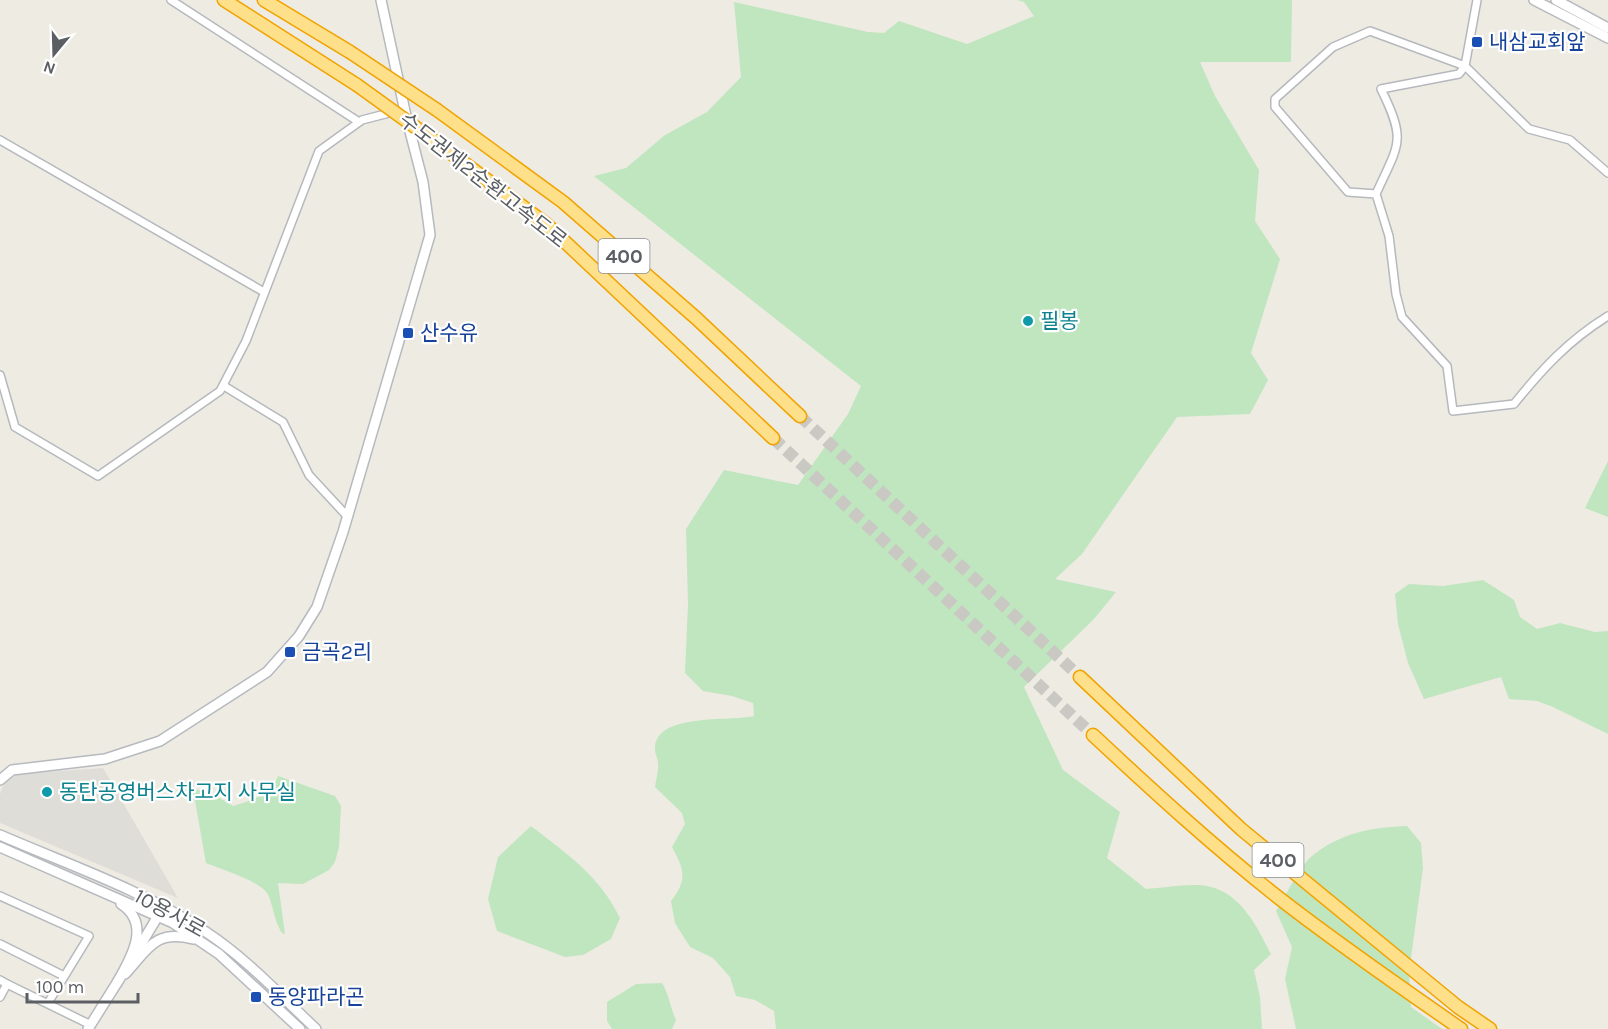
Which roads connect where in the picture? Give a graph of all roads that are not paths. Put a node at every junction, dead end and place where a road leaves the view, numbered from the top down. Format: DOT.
graph roads {
  1 [pos="171,0"];
  2 [pos="224,0"];
  3 [pos="264,0"];
  4 [pos="381,0"];
  5 [pos="1477,0"];
  6 [pos="1534,0"];
  7 [pos="1556,0"];
  8 [pos="1608,28"];
  9 [pos="1608,38"];
  10 [pos="1465,66"];
  11 [pos="404,109"];
  12 [pos="359,122"];
  13 [pos="0,140"];
  14 [pos="1608,173"];
  15 [pos="1376,194"];
  16 [pos="264,292"];
  17 [pos="1608,316"];
  18 [pos="0,375"];
  19 [pos="224,386"];
  20 [pos="800,416"];
  21 [pos="774,438"];
  22 [pos="347,516"];
  23 [pos="1080,677"];
  24 [pos="1093,735"];
  25 [pos="0,780"];
  26 [pos="0,835"];
  27 [pos="0,847"];
  28 [pos="63,874"];
  29 [pos="0,896"];
  30 [pos="164,907"];
  31 [pos="159,916"];
  32 [pos="204,943"];
  33 [pos="0,944"];
  34 [pos="64,976"];
  35 [pos="4,982"];
  36 [pos="117,983"];
  37 [pos="0,997"];
  38 [pos="48,1004"];
  39 [pos="89,1027"];
  40 [pos="300,1029"];
  41 [pos="316,1029"];
  42 [pos="1461,1029"];
  43 [pos="1490,1029"];
  1 -- 12 [label="street"];
  2 -- 21 [label="highway, 수도권제2순환고속도로 / 400, bridge"];
  3 -- 20 [label="highway, 수도권제2순환고속도로 / 400, bridge"];
  4 -- 11 [label="street"];
  5 -- 10 [label="street"];
  6 -- 9 [label="street"];
  7 -- 8 [label="street"];
  10 -- 14 [label="street"];
  10 -- 15 [label="street"];
  10 -- 15 [label="street"];
  11 -- 12 [label="street"];
  11 -- 22 [label="street"];
  12 -- 16 [label="street"];
  13 -- 16 [label="street"];
  15 -- 17 [label="street"];
  16 -- 19 [label="street"];
  18 -- 19 [label="street"];
  19 -- 22 [label="street"];
  22 -- 25 [label="street"];
  23 -- 43 [label="highway, 400"];
  24 -- 42 [label="highway, 400"];
  26 -- 30 [label="street, 10용사로"];
  27 -- 28 [label="street, 10용사로"];
  28 -- 31 [label="street, 10용사로"];
  28 -- 36 [label="street"];
  29 -- 34 [label="street"];
  30 -- 31 [label="street"];
  30 -- 41 [label="street, 10용사로"];
  31 -- 32 [label="street, 10용사로"];
  31 -- 36 [label="street"];
  32 -- 36 [label="street"];
  32 -- 40 [label="street, 10용사로"];
  33 -- 34 [label="street"];
  34 -- 38 [label="street"];
  35 -- 37 [label="street"];
  35 -- 38 [label="street"];
  36 -- 39 [label="street"];
  38 -- 39 [label="street"];
}
